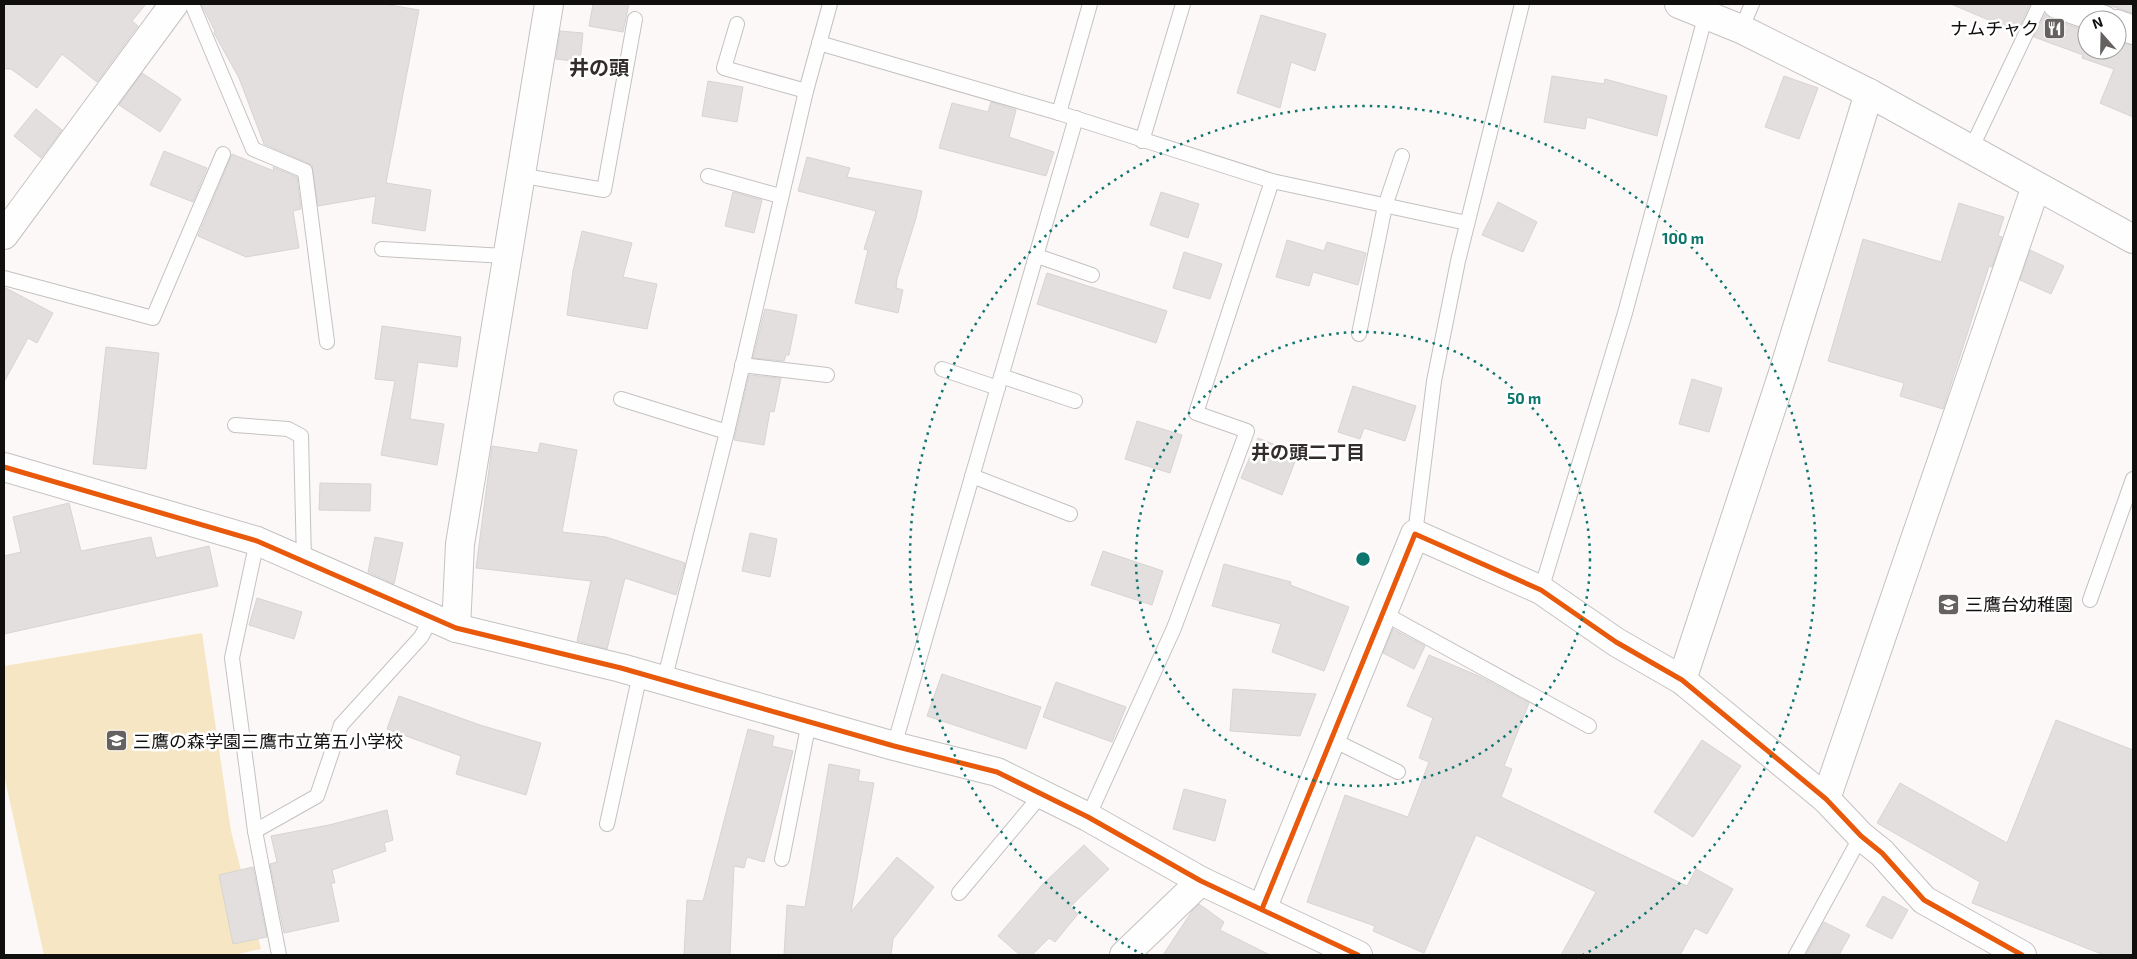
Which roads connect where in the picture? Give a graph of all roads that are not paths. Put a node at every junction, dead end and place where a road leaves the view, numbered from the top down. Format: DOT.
graph roads {
  1 [pos="174,4"];
  2 [pos="192,4"];
  3 [pos="549,4"];
  4 [pos="830,4"];
  5 [pos="1090,4"];
  6 [pos="1183,4"];
  7 [pos="1522,4"];
  8 [pos="1679,4"];
  9 [pos="1752,4"];
  10 [pos="2040,4"];
  11 [pos="2057,4"];
  12 [pos="2077,11"];
  13 [pos="1706,14"];
  14 [pos="635,20"];
  15 [pos="737,24"];
  16 [pos="1741,29"];
  17 [pos="819,43"];
  18 [pos="806,91"];
  19 [pos="1869,93"];
  20 [pos="1059,113"];
  21 [pos="1076,118"];
  22 [pos="1142,141"];
  23 [pos="1971,149"];
  24 [pos="223,154"];
  25 [pos="1402,156"];
  26 [pos="519,174"];
  27 [pos="708,176"];
  28 [pos="1272,181"];
  29 [pos="2036,186"];
  30 [pos="780,196"];
  31 [pos="1385,206"];
  32 [pos="1467,223"];
  33 [pos="4,235"];
  34 [pos="2133,240"];
  35 [pos="382,249"];
  36 [pos="506,256"];
  37 [pos="1037,256"];
  38 [pos="1092,275"];
  39 [pos="4,278"];
  40 [pos="1358,334"];
  41 [pos="327,342"];
  42 [pos="742,365"];
  43 [pos="942,369"];
  44 [pos="827,375"];
  45 [pos="1000,382"];
  46 [pos="621,399"];
  47 [pos="1075,401"];
  48 [pos="235,425"];
  49 [pos="727,432"];
  50 [pos="4,467"];
  51 [pos="972,476"];
  52 [pos="2133,479"];
  53 [pos="1070,514"];
  54 [pos="1415,534"];
  55 [pos="257,541"];
  56 [pos="304,560"];
  57 [pos="1541,590"];
  58 [pos="2090,600"];
  59 [pos="1383,613"];
  60 [pos="431,618"];
  61 [pos="456,628"];
  62 [pos="652,678"];
  63 [pos="1682,680"];
  64 [pos="809,722"];
  65 [pos="1589,726"];
  66 [pos="1331,739"];
  67 [pos="894,746"];
  68 [pos="1398,772"];
  69 [pos="1042,794"];
  70 [pos="1826,798"];
  71 [pos="1088,817"];
  72 [pos="607,824"];
  73 [pos="255,831"];
  74 [pos="1862,836"];
  75 [pos="782,859"];
  76 [pos="1201,880"];
  77 [pos="959,893"];
  78 [pos="1262,908"];
  79 [pos="279,955"];
  80 [pos="1124,955"];
  81 [pos="1358,955"];
  82 [pos="1796,955"];
  83 [pos="2022,955"];
  1 -- 33 [label="street"];
  2 -- 41 [label="lane"];
  3 -- 26 [label="street"];
  4 -- 17 [label="lane"];
  5 -- 20 [label="lane"];
  6 -- 22 [label="lane"];
  7 -- 32 [label="lane"];
  8 -- 13 [label="street"];
  9 -- 16 [label="lane"];
  10 -- 23 [label="lane"];
  11 -- 12 [label="street"];
  13 -- 16 [label="street"];
  13 -- 57 [label="lane"];
  14 -- 26 [label="lane"];
  15 -- 18 [label="lane"];
  16 -- 19 [label="street"];
  17 -- 18 [label="lane"];
  17 -- 20 [label="lane"];
  18 -- 30 [label="lane"];
  19 -- 23 [label="street"];
  19 -- 63 [label="street"];
  20 -- 21 [label="lane"];
  21 -- 22 [label="lane"];
  21 -- 37 [label="lane"];
  22 -- 28 [label="lane"];
  23 -- 29 [label="street"];
  24 -- 39 [label="lane"];
  25 -- 31 [label="lane"];
  26 -- 36 [label="street"];
  27 -- 30 [label="lane"];
  28 -- 31 [label="lane"];
  28 -- 71 [label="lane"];
  29 -- 34 [label="street"];
  29 -- 70 [label="street"];
  30 -- 42 [label="lane"];
  31 -- 32 [label="lane"];
  31 -- 40 [label="lane"];
  32 -- 54 [label="lane"];
  35 -- 36 [label="lane"];
  36 -- 61 [label="street"];
  37 -- 38 [label="lane"];
  37 -- 45 [label="lane"];
  42 -- 44 [label="lane"];
  42 -- 49 [label="lane"];
  43 -- 45 [label="lane"];
  45 -- 47 [label="lane"];
  45 -- 51 [label="lane"];
  46 -- 49 [label="lane"];
  48 -- 56 [label="lane"];
  49 -- 62 [label="lane"];
  50 -- 55 [label="street"];
  51 -- 53 [label="lane"];
  51 -- 67 [label="lane"];
  52 -- 58 [label="lane"];
  54 -- 57 [label="street"];
  54 -- 59 [label="street"];
  55 -- 56 [label="street"];
  55 -- 73 [label="lane"];
  56 -- 60 [label="street"];
  57 -- 63 [label="street"];
  59 -- 65 [label="lane"];
  59 -- 66 [label="street"];
  60 -- 61 [label="street"];
  60 -- 73 [label="lane"];
  61 -- 62 [label="street"];
  62 -- 64 [label="street"];
  62 -- 72 [label="lane"];
  63 -- 70 [label="street"];
  64 -- 67 [label="street"];
  64 -- 75 [label="lane"];
  66 -- 68 [label="lane"];
  66 -- 78 [label="street"];
  67 -- 69 [label="street"];
  69 -- 71 [label="street"];
  69 -- 77 [label="lane"];
  70 -- 74 [label="street"];
  71 -- 76 [label="street"];
  73 -- 79 [label="lane"];
  74 -- 82 [label="lane"];
  74 -- 83 [label="street"];
  76 -- 78 [label="street"];
  76 -- 80 [label="street"];
  78 -- 81 [label="street"];
}
